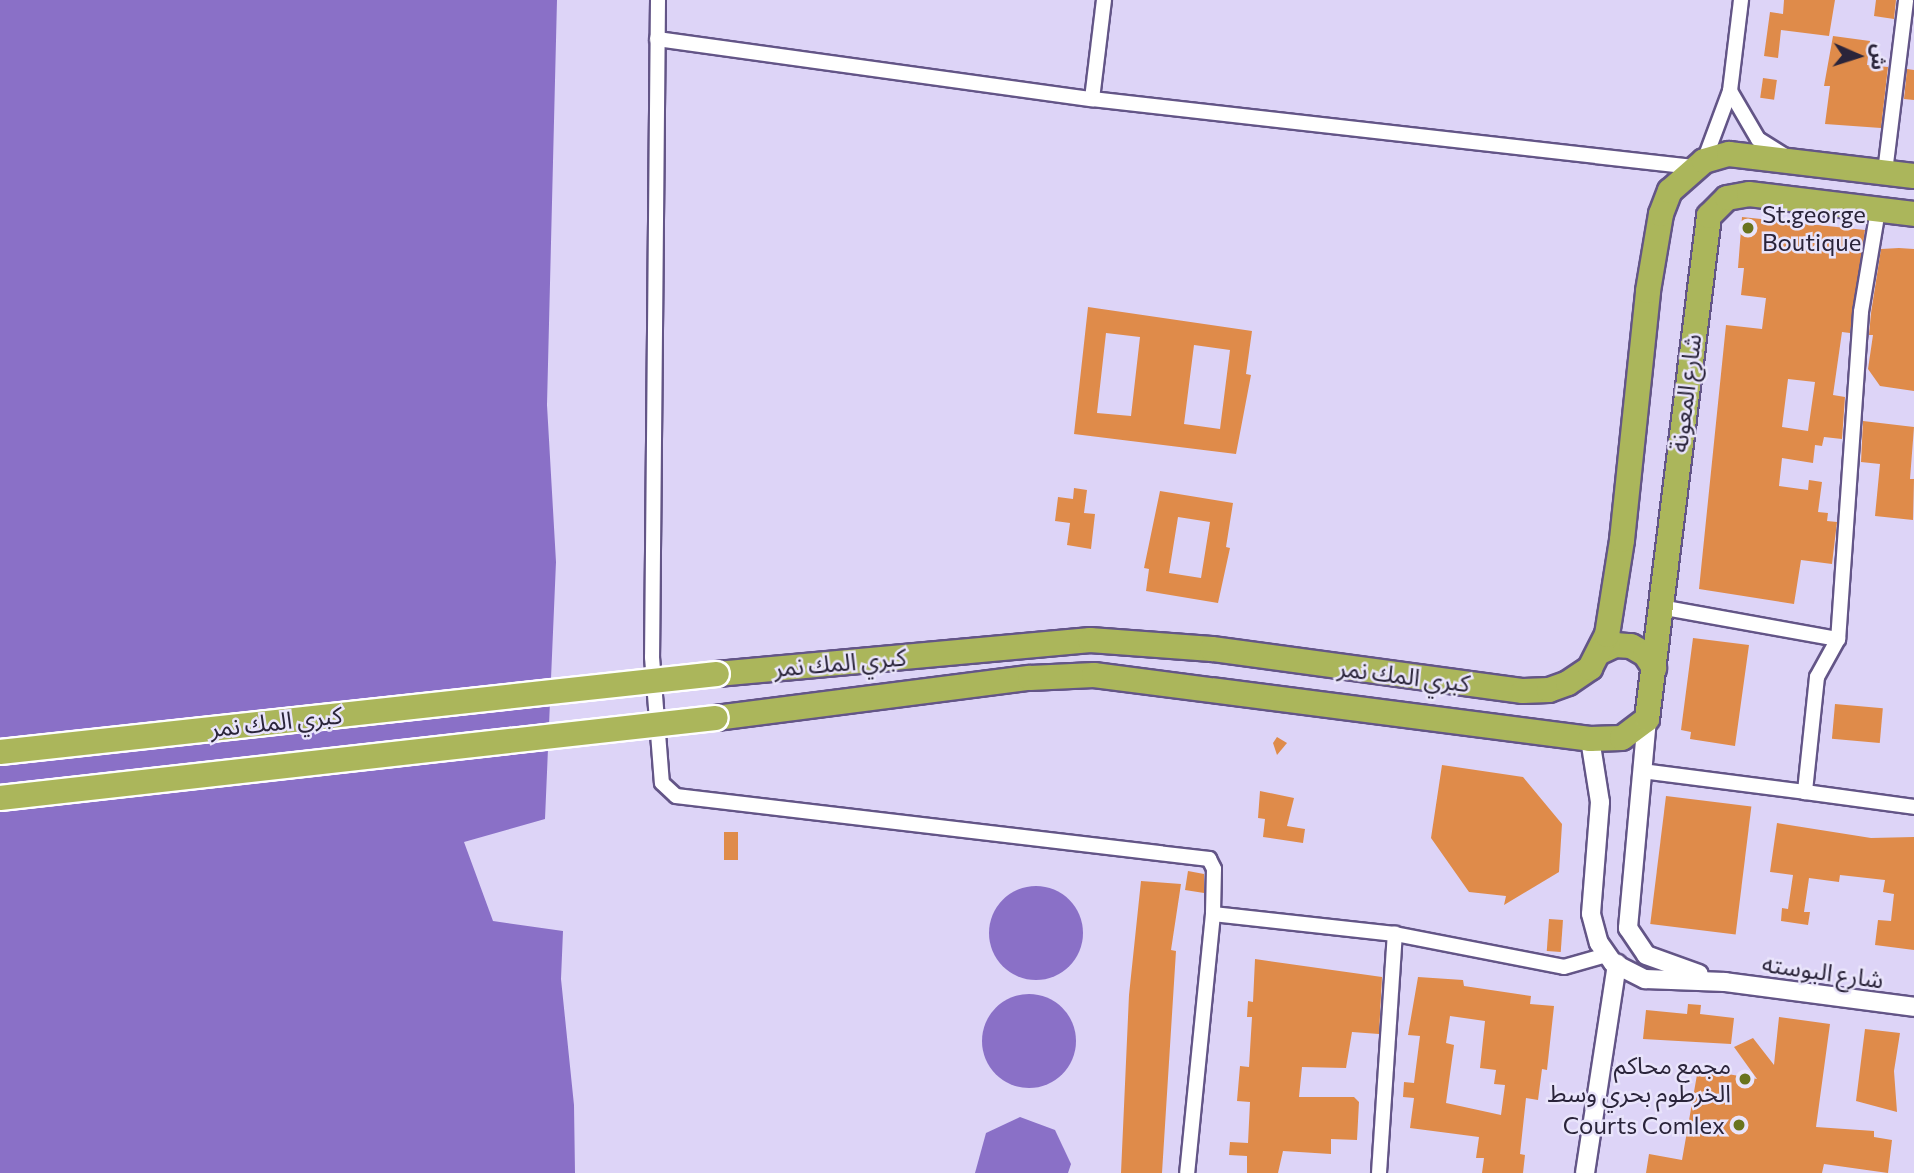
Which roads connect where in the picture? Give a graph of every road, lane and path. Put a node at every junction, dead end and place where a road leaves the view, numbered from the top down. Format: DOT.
graph roads {
  1 [pos="658,0"];
  2 [pos="1104,0"];
  3 [pos="1741,0"];
  4 [pos="1906,0"];
  5 [pos="657,39"];
  6 [pos="1730,91"];
  7 [pos="1093,99"];
  8 [pos="1795,162"];
  9 [pos="1699,164"];
  10 [pos="1885,172"];
  11 [pos="1914,176"];
  12 [pos="1878,210"];
  13 [pos="1914,214"];
  14 [pos="1615,589"];
  15 [pos="1660,607"];
  16 [pos="1838,639"];
  17 [pos="1600,652"];
  18 [pos="1654,668"];
  19 [pos="1647,719"];
  20 [pos="1590,739"];
  21 [pos="0,752"];
  22 [pos="1642,771"];
  23 [pos="1805,792"];
  24 [pos="0,798"];
  25 [pos="1914,807"];
  26 [pos="1213,914"];
  27 [pos="1395,934"];
  28 [pos="1612,959"];
  29 [pos="1725,982"];
  30 [pos="1914,1007"];
  31 [pos="1187,1173"];
  32 [pos="1379,1173"];
  33 [pos="1585,1173"];
  1 -- 5 [label="street"];
  2 -- 7 [label="street"];
  3 -- 6 [label="street"];
  4 -- 10 [label="street"];
  5 -- 7 [label="street"];
  5 -- 26 [label="street"];
  6 -- 8 [label="street"];
  6 -- 9 [label="street"];
  7 -- 9 [label="street"];
  8 -- 9 [label="highway"];
  8 -- 10 [label="highway"];
  9 -- 14 [label="highway, شارع المعونة"];
  10 -- 11 [label="highway"];
  12 -- 13 [label="highway, شارع المعونة"];
  12 -- 15 [label="highway, شارع المعونة"];
  12 -- 16 [label="street"];
  14 -- 17 [label="highway, كبري المك نمر"];
  15 -- 16 [label="street"];
  15 -- 18 [label="highway, شارع المعونة"];
  16 -- 23 [label="street"];
  17 -- 18 [label="highway"];
  17 -- 21 [label="highway, كبري المك نمر, bridge"];
  18 -- 19 [label="highway, شارع المعونة"];
  19 -- 20 [label="highway"];
  19 -- 22 [label="street"];
  20 -- 24 [label="highway, كبري المك نمر, bridge"];
  20 -- 28 [label="street"];
  22 -- 23 [label="street"];
  22 -- 29 [label="street"];
  23 -- 25 [label="street"];
  26 -- 27 [label="street"];
  26 -- 31 [label="street"];
  27 -- 28 [label="street"];
  27 -- 32 [label="street"];
  28 -- 29 [label="street"];
  28 -- 33 [label="street"];
  29 -- 30 [label="street, شارع البوسته"];
}
